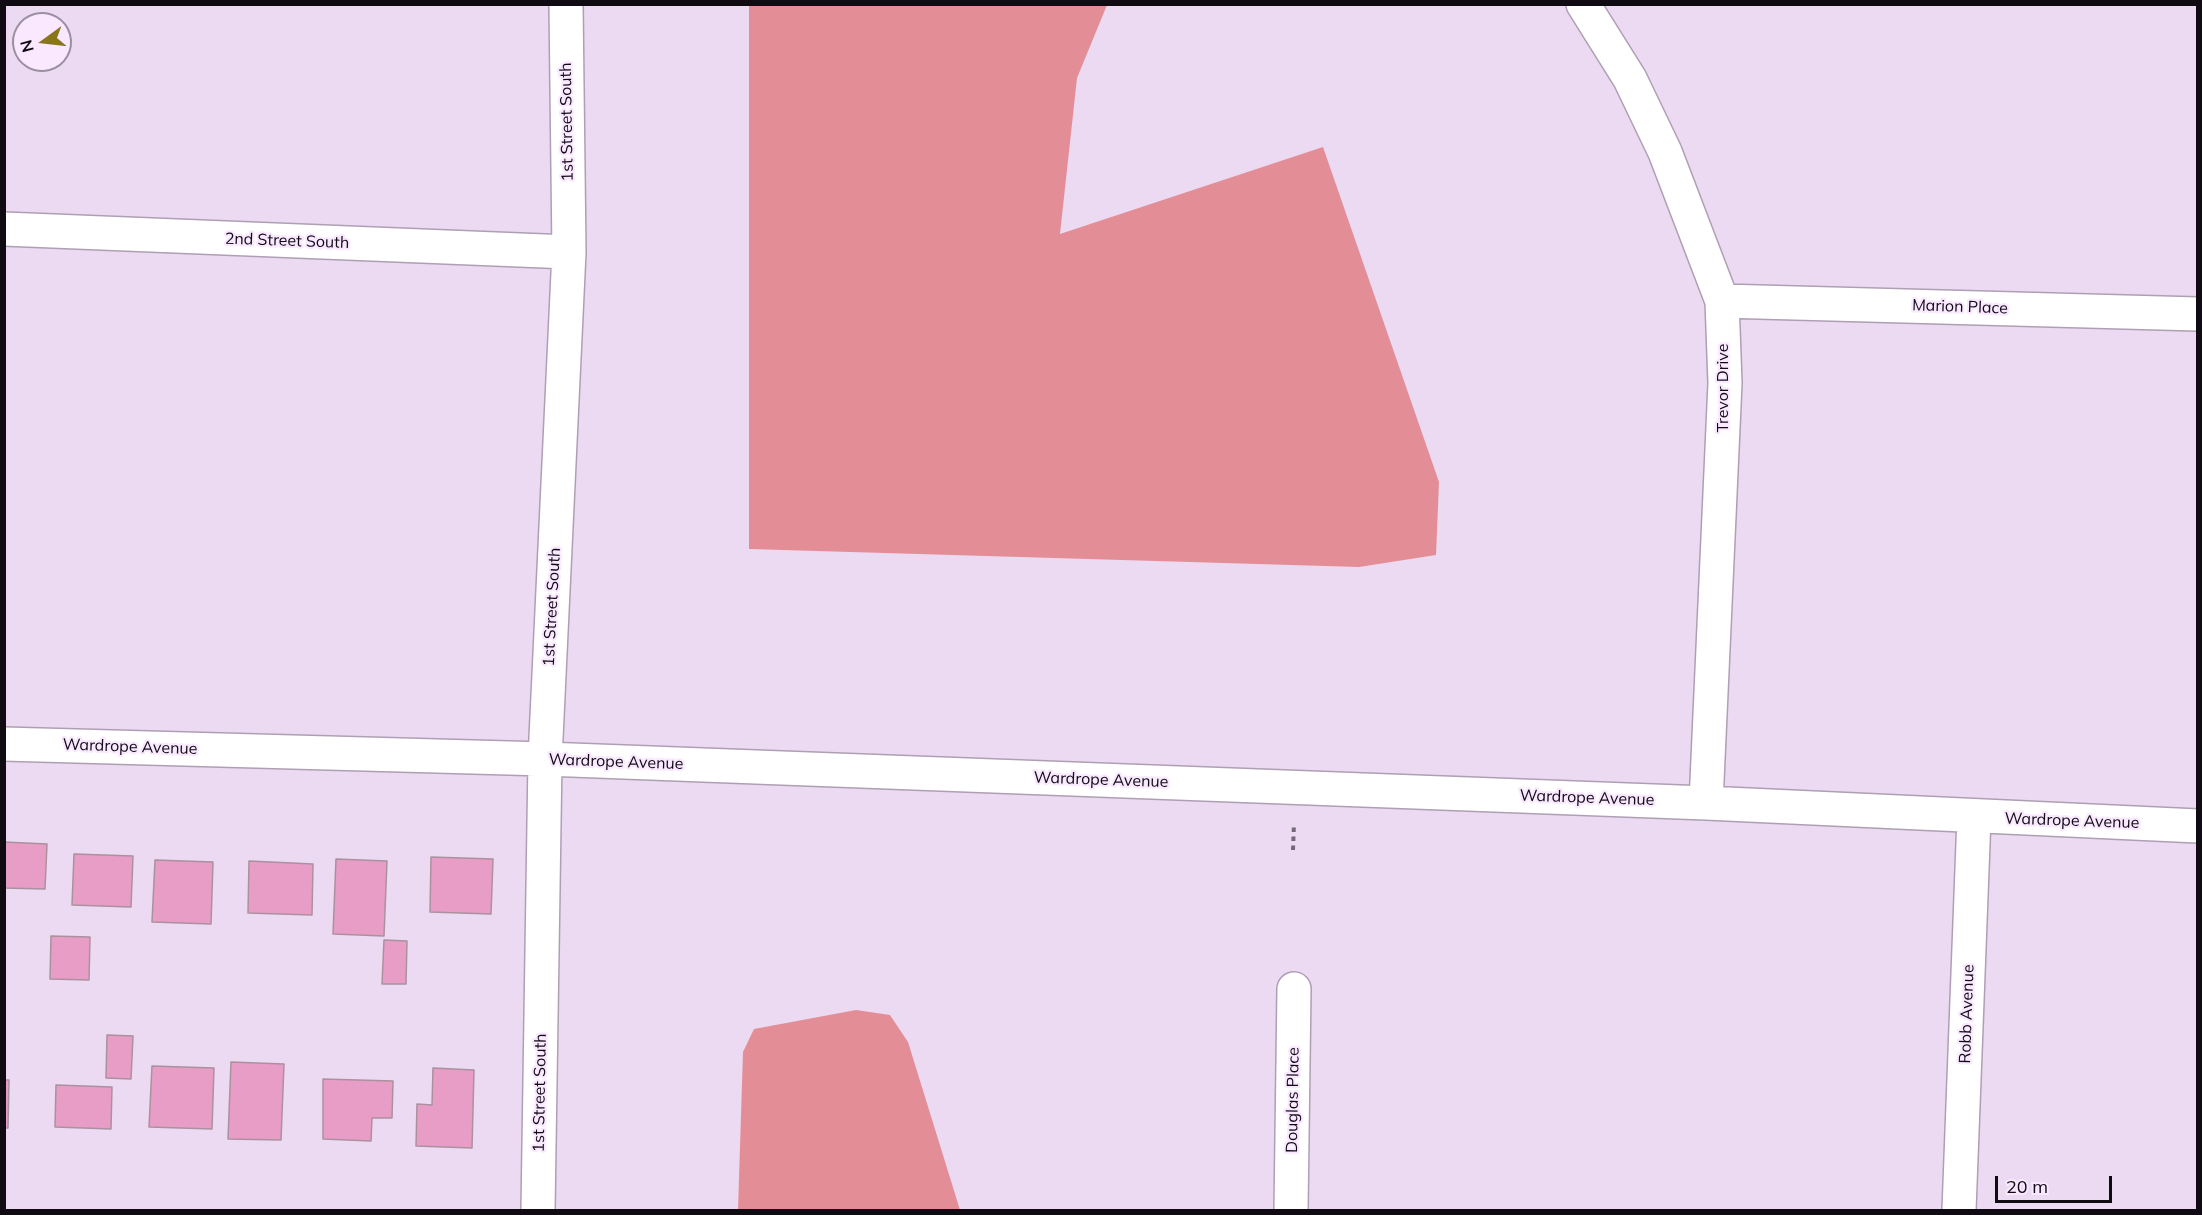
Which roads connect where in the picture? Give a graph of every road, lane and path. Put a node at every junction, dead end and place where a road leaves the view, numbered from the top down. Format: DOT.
graph roads {
  1 [pos="566,4"];
  2 [pos="1583,4"];
  3 [pos="4,229"];
  4 [pos="569,252"];
  5 [pos="1722,301"];
  6 [pos="2198,314"];
  7 [pos="4,744"];
  8 [pos="545,759"];
  9 [pos="1706,803"];
  10 [pos="1974,817"];
  11 [pos="1294,820"];
  12 [pos="2198,826"];
  13 [pos="1293,849"];
  14 [pos="1294,989"];
  15 [pos="538,1210"];
  16 [pos="1291,1210"];
  17 [pos="1959,1210"];
  1 -- 4 [label="street, 1st Street South"];
  2 -- 5 [label="street, Trevor Drive"];
  3 -- 4 [label="street, 2nd Street South"];
  4 -- 8 [label="street, 1st Street South"];
  5 -- 6 [label="street, Marion Place"];
  5 -- 9 [label="street, Trevor Drive"];
  7 -- 8 [label="street, Wardrope Avenue"];
  8 -- 9 [label="street, Wardrope Avenue"];
  8 -- 15 [label="street, 1st Street South"];
  9 -- 10 [label="street, Wardrope Avenue"];
  10 -- 12 [label="street, Wardrope Avenue"];
  10 -- 17 [label="street, Robb Avenue"];
  11 -- 13 [label="path"];
  14 -- 16 [label="street, Douglas Place"];
}
